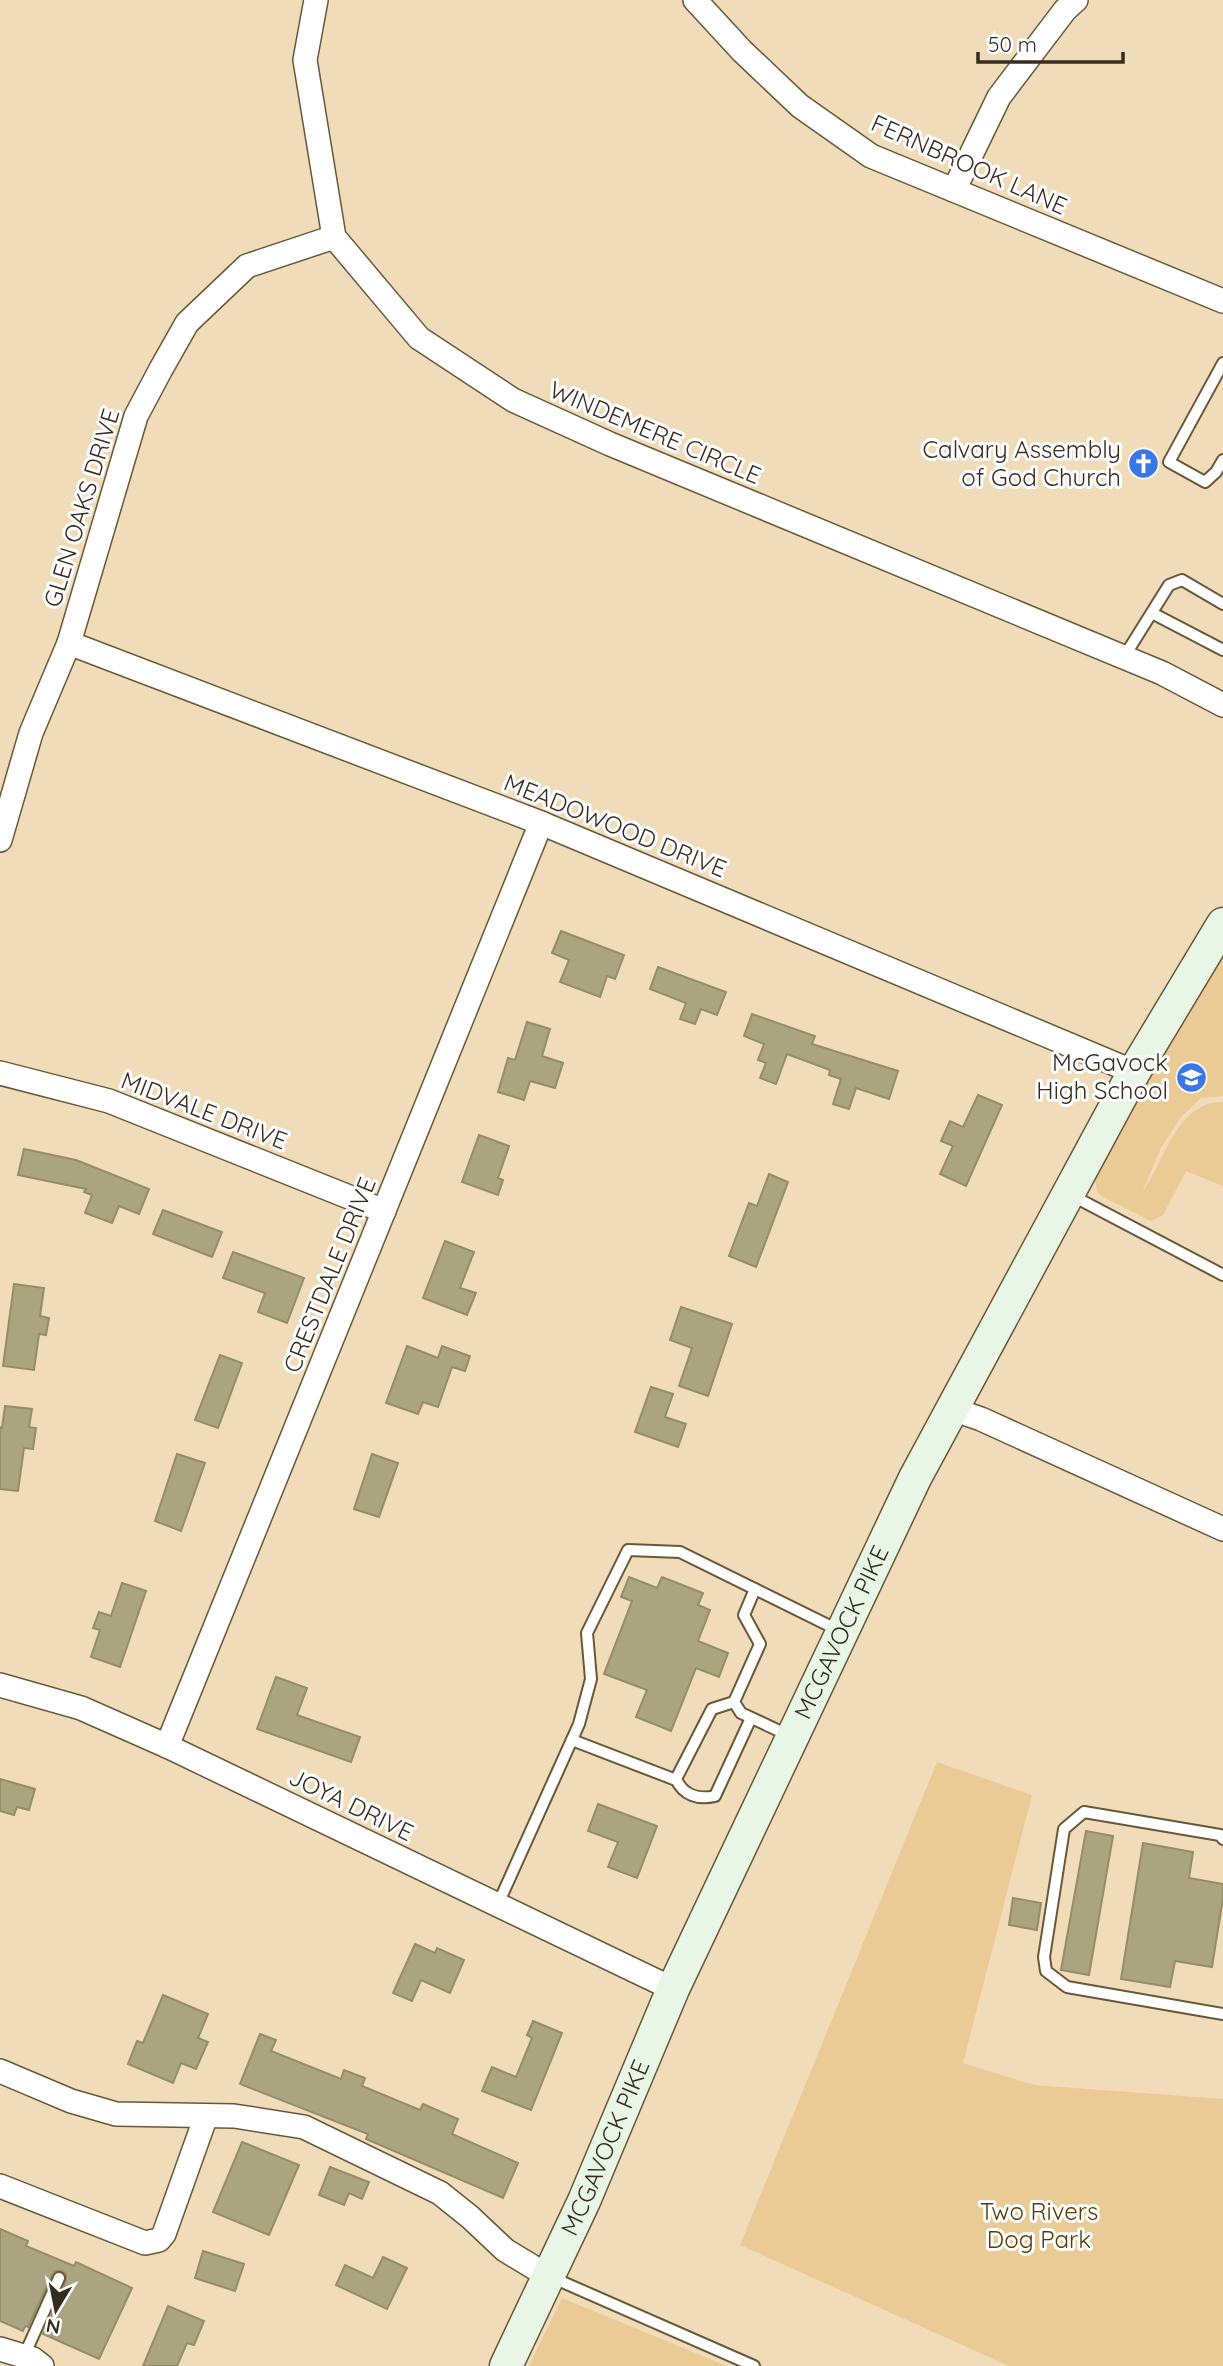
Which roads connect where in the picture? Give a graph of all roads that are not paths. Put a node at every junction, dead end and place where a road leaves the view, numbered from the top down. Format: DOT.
graph roads {
  1 [pos="316,0"];
  2 [pos="695,0"];
  3 [pos="1076,0"];
  4 [pos="954,190"];
  5 [pos="334,237"];
  6 [pos="1223,302"];
  7 [pos="1223,363"];
  8 [pos="1223,460"];
  9 [pos="1223,604"];
  10 [pos="1152,612"];
  11 [pos="69,643"];
  12 [pos="1223,650"];
  13 [pos="1124,657"];
  14 [pos="1223,705"];
  15 [pos="541,823"];
  16 [pos="0,840"];
  17 [pos="1223,924"];
  18 [pos="1134,1072"];
  19 [pos="0,1073"];
  20 [pos="1069,1193"];
  21 [pos="384,1210"];
  22 [pos="1223,1275"];
  23 [pos="953,1409"];
  24 [pos="1223,1529"];
  25 [pos="755,1590"];
  26 [pos="842,1632"];
  27 [pos="0,1685"];
  28 [pos="734,1702"];
  29 [pos="751,1718"];
  30 [pos="792,1737"];
  31 [pos="572,1740"];
  32 [pos="167,1746"];
  33 [pos="676,1780"];
  34 [pos="1223,1839"];
  35 [pos="498,1904"];
  36 [pos="673,1989"];
  37 [pos="1223,2014"];
  38 [pos="0,2071"];
  39 [pos="206,2116"];
  40 [pos="0,2186"];
  41 [pos="548,2276"];
  42 [pos="59,2278"];
  43 [pos="0,2349"];
  44 [pos="33,2361"];
  45 [pos="735,2362"];
  46 [pos="506,2366"];
  47 [pos="754,2366"];
  1 -- 5 [label="street"];
  2 -- 4 [label="street, FERNBROOK LANE"];
  3 -- 4 [label="street"];
  4 -- 6 [label="street, FERNBROOK LANE"];
  5 -- 11 [label="street, GLEN OAKS DRIVE"];
  5 -- 13 [label="street, WINDEMERE CIRCLE"];
  7 -- 8 [label="lane"];
  9 -- 10 [label="lane"];
  10 -- 12 [label="lane"];
  10 -- 13 [label="lane"];
  11 -- 15 [label="street, MEADOWOOD DRIVE"];
  11 -- 16 [label="street, GLEN OAKS DRIVE"];
  13 -- 14 [label="street, WINDEMERE CIRCLE"];
  15 -- 18 [label="street, MEADOWOOD DRIVE"];
  15 -- 21 [label="street, CRESTDALE DRIVE"];
  17 -- 18 [label="main road, MCGAVOCK PIKE"];
  18 -- 20 [label="main road, MCGAVOCK PIKE"];
  19 -- 21 [label="street, MIDVALE DRIVE"];
  20 -- 22 [label="lane"];
  20 -- 23 [label="main road, MCGAVOCK PIKE"];
  21 -- 32 [label="street, CRESTDALE DRIVE"];
  23 -- 24 [label="street"];
  23 -- 26 [label="main road, MCGAVOCK PIKE"];
  25 -- 26 [label="lane"];
  25 -- 28 [label="lane"];
  25 -- 31 [label="lane"];
  26 -- 30 [label="main road, MCGAVOCK PIKE"];
  27 -- 32 [label="street, JOYA DRIVE"];
  28 -- 29 [label="lane"];
  28 -- 33 [label="lane"];
  29 -- 30 [label="lane"];
  29 -- 33 [label="lane"];
  30 -- 36 [label="main road, MCGAVOCK PIKE"];
  31 -- 33 [label="lane"];
  31 -- 35 [label="lane"];
  32 -- 35 [label="street, JOYA DRIVE"];
  34 -- 37 [label="lane"];
  35 -- 36 [label="street, JOYA DRIVE"];
  36 -- 41 [label="main road, MCGAVOCK PIKE"];
  38 -- 39 [label="street"];
  39 -- 40 [label="street"];
  39 -- 41 [label="street"];
  41 -- 45 [label="lane"];
  41 -- 46 [label="main road, MCGAVOCK PIKE"];
  42 -- 44 [label="lane"];
  43 -- 44 [label="street"];
  45 -- 47 [label="lane"];
}
